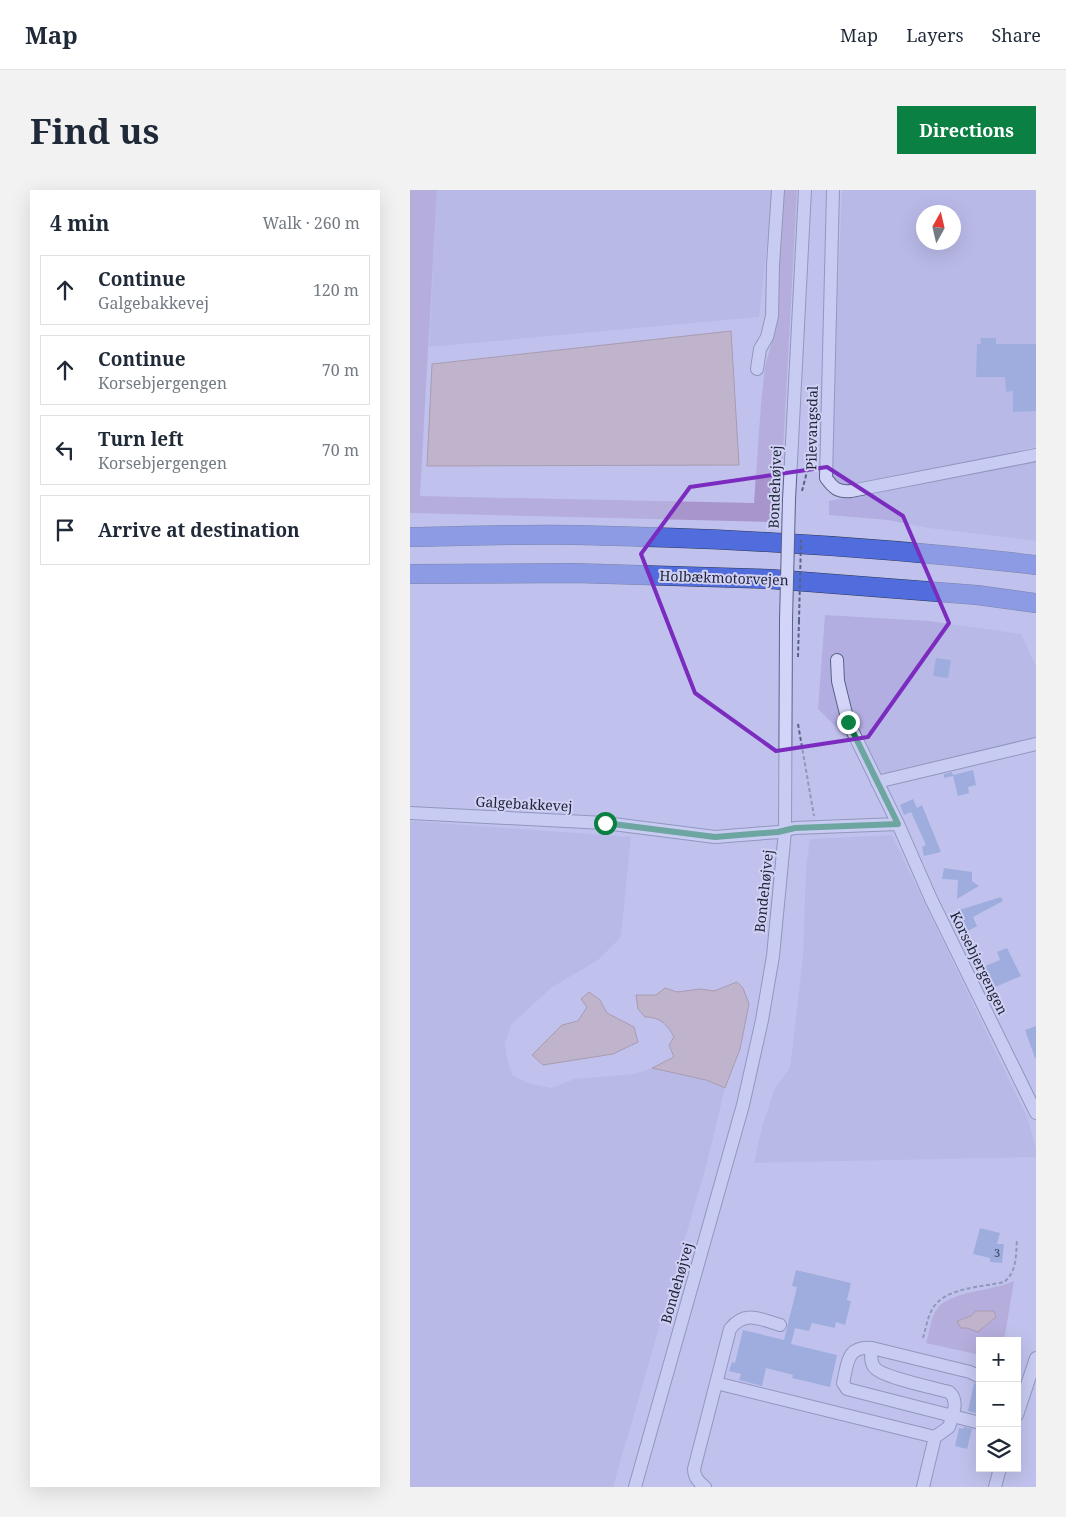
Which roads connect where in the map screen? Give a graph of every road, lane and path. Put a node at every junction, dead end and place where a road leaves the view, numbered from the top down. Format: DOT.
graph roads {
  1 [pos="778,190"];
  2 [pos="804,190"];
  3 [pos="833,190"];
  4 [pos="757,369"];
  5 [pos="816,405"];
  6 [pos="1036,455"];
  7 [pos="802,493"];
  8 [pos="410,537"];
  9 [pos="800,541"];
  10 [pos="1036,565"];
  11 [pos="410,574"];
  12 [pos="1036,603"];
  13 [pos="793,620"];
  14 [pos="798,657"];
  15 [pos="837,660"];
  16 [pos="797,721"];
  17 [pos="1036,744"];
  18 [pos="878,782"];
  19 [pos="410,813"];
  20 [pos="898,824"];
  21 [pos="817,828"];
  22 [pos="785,830"];
  23 [pos="1036,1113"];
  24 [pos="1017,1239"];
  25 [pos="780,1325"];
  26 [pos="923,1338"];
  27 [pos="872,1348"];
  28 [pos="1036,1358"];
  29 [pos="976,1376"];
  30 [pos="716,1383"];
  31 [pos="1021,1392"];
  32 [pos="952,1415"];
  33 [pos="976,1421"];
  34 [pos="935,1437"];
  35 [pos="999,1472"];
  36 [pos="635,1487"];
  37 [pos="705,1487"];
  38 [pos="923,1487"];
  39 [pos="995,1487"];
  1 -- 4 [label="street"];
  2 -- 13 [label="street, Bondehøjvej, bridge"];
  3 -- 6 [label="street, Pilevangsdal"];
  5 -- 7 [label="path"];
  8 -- 10 [label="highway"];
  9 -- 13 [label="path, bridge"];
  11 -- 12 [label="highway, Holbækmotorvejen"];
  13 -- 14 [label="path"];
  13 -- 22 [label="street, Bondehøjvej"];
  15 -- 18 [label="street, Korsebjergengen"];
  16 -- 21 [label="path"];
  17 -- 18 [label="street"];
  18 -- 20 [label="street, Korsebjergengen"];
  19 -- 22 [label="street, Galgebakkevej"];
  20 -- 21 [label="street"];
  20 -- 23 [label="street, Korsebjergengen"];
  21 -- 22 [label="street"];
  22 -- 36 [label="street, Bondehøjvej"];
  24 -- 26 [label="path"];
  25 -- 30 [label="street"];
  27 -- 29 [label="street"];
  27 -- 32 [label="street"];
  27 -- 32 [label="street"];
  28 -- 31 [label="street"];
  30 -- 34 [label="street"];
  30 -- 37 [label="street"];
  32 -- 33 [label="street"];
  32 -- 34 [label="street"];
  34 -- 38 [label="street"];
  35 -- 39 [label="street"];
}
